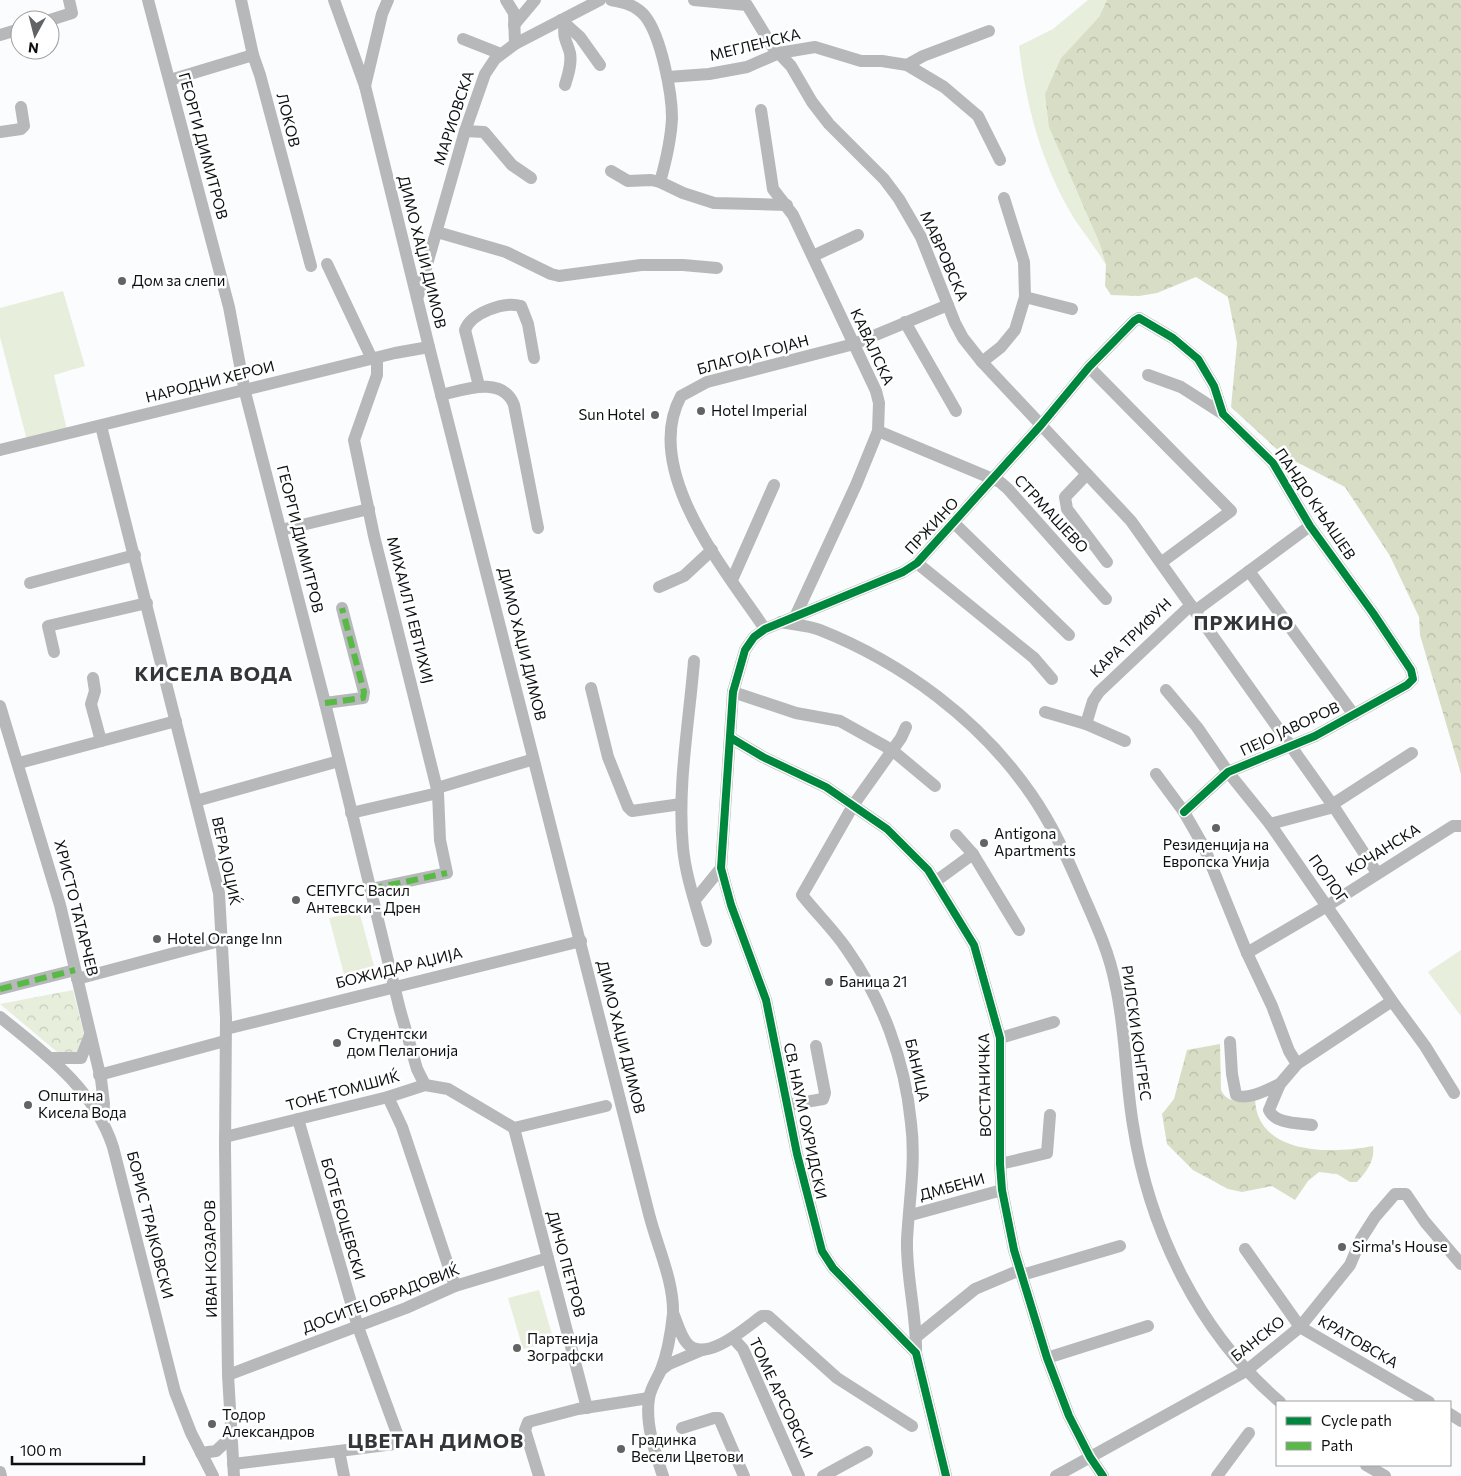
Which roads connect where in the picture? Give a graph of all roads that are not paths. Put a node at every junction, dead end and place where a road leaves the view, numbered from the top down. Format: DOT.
graph roads {
  1 [pos="69,0"];
  2 [pos="148,0"];
  3 [pos="241,0"];
  4 [pos="334,0"];
  5 [pos="388,0"];
  6 [pos="506,0"];
  7 [pos="535,0"];
  8 [pos="600,0"];
  9 [pos="611,0"];
  10 [pos="694,0"];
  11 [pos="751,3"];
  12 [pos="60,17"];
  13 [pos="563,23"];
  14 [pos="514,25"];
  15 [pos="989,31"];
  16 [pos="463,39"];
  17 [pos="515,44"];
  18 [pos="779,53"];
  19 [pos="501,54"];
  20 [pos="253,55"];
  21 [pos="600,64"];
  22 [pos="907,65"];
  23 [pos="668,77"];
  24 [pos="170,80"];
  25 [pos="565,85"];
  26 [pos="365,86"];
  27 [pos="21,107"];
  28 [pos="761,110"];
  29 [pos="465,131"];
  30 [pos="0,132"];
  31 [pos="1000,160"];
  32 [pos="611,171"];
  33 [pos="531,178"];
  34 [pos="660,182"];
  35 [pos="1004,198"];
  36 [pos="787,205"];
  37 [pos="437,232"];
  38 [pos="858,235"];
  39 [pos="405,247"];
  40 [pos="432,248"];
  41 [pos="813,256"];
  42 [pos="327,264"];
  43 [pos="310,266"];
  44 [pos="717,268"];
  45 [pos="418,296"];
  46 [pos="1025,297"];
  47 [pos="948,305"];
  48 [pos="1072,309"];
  49 [pos="1139,318"];
  50 [pos="905,322"];
  51 [pos="854,344"];
  52 [pos="429,347"];
  53 [pos="374,358"];
  54 [pos="534,358"];
  55 [pos="982,362"];
  56 [pos="1089,367"];
  57 [pos="1148,376"];
  58 [pos="480,386"];
  59 [pos="245,392"];
  60 [pos="441,395"];
  61 [pos="956,411"];
  62 [pos="1223,414"];
  63 [pos="1042,425"];
  64 [pos="101,426"];
  65 [pos="878,431"];
  66 [pos="0,450"];
  67 [pos="1088,474"];
  68 [pos="993,480"];
  69 [pos="774,485"];
  70 [pos="369,509"];
  71 [pos="954,523"];
  72 [pos="1310,526"];
  73 [pos="538,528"];
  74 [pos="281,530"];
  75 [pos="712,550"];
  76 [pos="135,555"];
  77 [pos="1107,562"];
  78 [pos="1162,562"];
  79 [pos="917,563"];
  80 [pos="1249,571"];
  81 [pos="732,580"];
  82 [pos="30,582"];
  83 [pos="659,587"];
  84 [pos="1106,599"];
  85 [pos="147,603"];
  86 [pos="342,608"];
  87 [pos="1193,608"];
  88 [pos="808,612"];
  89 [pos="795,617"];
  90 [pos="780,622"];
  91 [pos="765,629"];
  92 [pos="820,630"];
  93 [pos="1069,635"];
  94 [pos="54,652"];
  95 [pos="694,661"];
  96 [pos="93,678"];
  97 [pos="1052,679"];
  98 [pos="1413,679"];
  99 [pos="591,688"];
  100 [pos="1166,690"];
  101 [pos="733,692"];
  102 [pos="325,703"];
  103 [pos="0,706"];
  104 [pos="1045,712"];
  105 [pos="1354,715"];
  106 [pos="176,720"];
  107 [pos="1086,724"];
  108 [pos="906,727"];
  109 [pos="731,738"];
  110 [pos="101,741"];
  111 [pos="1125,741"];
  112 [pos="1291,746"];
  113 [pos="892,750"];
  114 [pos="1412,753"];
  115 [pos="531,760"];
  116 [pos="339,761"];
  117 [pos="19,763"];
  118 [pos="1228,772"];
  119 [pos="1156,774"];
  120 [pos="935,786"];
  121 [pos="437,791"];
  122 [pos="196,801"];
  123 [pos="681,804"];
  124 [pos="854,804"];
  125 [pos="1333,806"];
  126 [pos="1184,812"];
  127 [pos="351,813"];
  128 [pos="1270,824"];
  129 [pos="1461,826"];
  130 [pos="956,835"];
  131 [pos="973,854"];
  132 [pos="721,868"];
  133 [pos="1377,873"];
  134 [pos="936,881"];
  135 [pos="371,889"];
  136 [pos="695,900"];
  137 [pos="1327,906"];
  138 [pos="1019,930"];
  139 [pos="223,940"];
  140 [pos="580,941"];
  141 [pos="706,941"];
  142 [pos="1247,953"];
  143 [pos="76,974"];
  144 [pos="394,986"];
  145 [pos="0,989"];
  146 [pos="1392,1001"];
  147 [pos="0,1017"];
  148 [pos="1054,1022"];
  149 [pos="90,1034"];
  150 [pos="226,1035"];
  151 [pos="1000,1038"];
  152 [pos="1230,1042"];
  153 [pos="816,1046"];
  154 [pos="51,1058"];
  155 [pos="1297,1064"];
  156 [pos="99,1075"];
  157 [pos="1280,1084"];
  158 [pos="425,1085"];
  159 [pos="1454,1093"];
  160 [pos="388,1097"];
  161 [pos="788,1105"];
  162 [pos="606,1106"];
  163 [pos="1050,1115"];
  164 [pos="103,1120"];
  165 [pos="298,1120"];
  166 [pos="1312,1125"];
  167 [pos="514,1128"];
  168 [pos="225,1137"];
  169 [pos="1000,1164"];
  170 [pos="1002,1190"];
  171 [pos="911,1215"];
  172 [pos="1120,1246"];
  173 [pos="1245,1249"];
  174 [pos="548,1258"];
  175 [pos="1461,1264"];
  176 [pos="1021,1272"];
  177 [pos="455,1286"];
  178 [pos="672,1306"];
  179 [pos="1148,1326"];
  180 [pos="1300,1326"];
  181 [pos="358,1327"];
  182 [pos="733,1338"];
  183 [pos="916,1338"];
  184 [pos="702,1350"];
  185 [pos="916,1353"];
  186 [pos="1047,1358"];
  187 [pos="660,1370"];
  188 [pos="1246,1371"];
  189 [pos="228,1375"];
  190 [pos="649,1398"];
  191 [pos="1279,1401"];
  192 [pos="1427,1401"];
  193 [pos="587,1408"];
  194 [pos="912,1426"];
  195 [pos="682,1428"];
  196 [pos="1249,1433"];
  197 [pos="230,1438"];
  198 [pos="339,1451"];
  199 [pos="867,1452"];
  200 [pos="201,1453"];
  201 [pos="1090,1457"];
  202 [pos="233,1464"];
  203 [pos="1368,1466"];
  204 [pos="0,1472"];
  205 [pos="1,1476"];
  206 [pos="213,1476"];
  207 [pos="218,1476"];
  208 [pos="344,1476"];
  209 [pos="538,1476"];
  210 [pos="663,1476"];
  211 [pos="744,1476"];
  212 [pos="799,1476"];
  213 [pos="823,1476"];
  214 [pos="946,1476"];
  215 [pos="1056,1476"];
  216 [pos="1103,1476"];
  217 [pos="1217,1476"];
  218 [pos="1386,1476"];
  1 -- 12 [label="street"];
  2 -- 24 [label="street, ГЕОРГИ ДИМИТРОВ"];
  3 -- 20 [label="street, ЛОКОВ"];
  4 -- 26 [label="street, ДИМО ХАЏИ ДИМОВ"];
  5 -- 26 [label="street"];
  6 -- 14 [label="street"];
  7 -- 14 [label="street"];
  8 -- 13 [label="street, МАРИОВСКА"];
  9 -- 23 [label="street"];
  10 -- 11 [label="street"];
  11 -- 18 [label="street"];
  13 -- 17 [label="street, МАРИОВСКА"];
  13 -- 21 [label="street"];
  13 -- 25 [label="street"];
  14 -- 17 [label="street"];
  15 -- 22 [label="street"];
  16 -- 19 [label="street"];
  17 -- 19 [label="street, МАРИОВСКА"];
  18 -- 22 [label="street, МЕГЛЕНСКА"];
  18 -- 23 [label="street, МЕГЛЕНСКА"];
  18 -- 47 [label="street, МАВРОВСКА"];
  19 -- 29 [label="street, МАРИОВСКА"];
  20 -- 24 [label="street"];
  20 -- 43 [label="street, ЛОКОВ"];
  22 -- 31 [label="street, МЕГЛЕНСКА"];
  23 -- 34 [label="street"];
  24 -- 59 [label="street, ГЕОРГИ ДИМИТРОВ"];
  26 -- 39 [label="street, ДИМО ХАЏИ ДИМОВ"];
  27 -- 30 [label="street"];
  28 -- 36 [label="street, КАВАЛСКА"];
  29 -- 33 [label="street"];
  29 -- 37 [label="street, МАРИОВСКА"];
  32 -- 34 [label="street"];
  34 -- 36 [label="street"];
  35 -- 46 [label="street"];
  36 -- 41 [label="street, КАВАЛСКА"];
  37 -- 40 [label="street, МАРИОВСКА"];
  37 -- 44 [label="street"];
  38 -- 41 [label="street"];
  39 -- 40 [label="street"];
  39 -- 45 [label="street, ДИМО ХАЏИ ДИМОВ"];
  40 -- 45 [label="street, МАРИОВСКА"];
  41 -- 51 [label="street, КАВАЛСКА"];
  42 -- 53 [label="street"];
  45 -- 52 [label="street, ДИМО ХАЏИ ДИМОВ"];
  46 -- 48 [label="street"];
  46 -- 55 [label="street"];
  47 -- 50 [label="street, БЛАГОЈА ГОЈАН"];
  47 -- 55 [label="street, МАВРОВСКА"];
  49 -- 56 [label="street, ПРЖИНО"];
  49 -- 62 [label="street, ПАНДО КЊАШЕВ"];
  50 -- 51 [label="street, БЛАГОЈА ГОЈАН"];
  50 -- 61 [label="street"];
  51 -- 65 [label="street, КАВАЛСКА"];
  51 -- 75 [label="street, БЛАГОЈА ГОЈАН"];
  52 -- 53 [label="street, НАРОДНИ ХЕРОИ"];
  52 -- 60 [label="street, ДИМО ХАЏИ ДИМОВ"];
  53 -- 59 [label="street, НАРОДНИ ХЕРОИ"];
  53 -- 70 [label="street, МИХАИЛ И ЕВТИХИЈ"];
  54 -- 58 [label="street"];
  55 -- 63 [label="street, МАВРОВСКА"];
  56 -- 63 [label="street, ПРЖИНО"];
  56 -- 78 [label="street"];
  57 -- 62 [label="street, ПАНДО КЊАШЕВ"];
  58 -- 60 [label="street"];
  58 -- 73 [label="street"];
  59 -- 64 [label="street, НАРОДНИ ХЕРОИ"];
  59 -- 74 [label="street, ГЕОРГИ ДИМИТРОВ"];
  60 -- 140 [label="street, ДИМО ХАЏИ ДИМОВ"];
  62 -- 72 [label="street, ПАНДО КЊАШЕВ"];
  63 -- 67 [label="street, МАВРОВСКА"];
  63 -- 68 [label="street, ПРЖИНО"];
  64 -- 66 [label="street, НАРОДНИ ХЕРОИ"];
  64 -- 76 [label="street, ВЕРА ЈОЦИЌ"];
  65 -- 68 [label="street, СТРМАШЕВО"];
  65 -- 89 [label="street, КАВАЛСКА"];
  67 -- 77 [label="street"];
  67 -- 78 [label="street, МАВРОВСКА"];
  68 -- 71 [label="street, ПРЖИНО"];
  68 -- 84 [label="street, СТРМАШЕВО"];
  69 -- 81 [label="street"];
  70 -- 74 [label="street"];
  70 -- 121 [label="street, МИХАИЛ И ЕВТИХИЈ"];
  71 -- 79 [label="street, ПРЖИНО"];
  71 -- 93 [label="street"];
  72 -- 80 [label="street, КАРА ТРИФУН"];
  72 -- 98 [label="street, ПАНДО КЊАШЕВ"];
  74 -- 102 [label="street, ГЕОРГИ ДИМИТРОВ"];
  75 -- 81 [label="street, БЛАГОЈА ГОЈАН"];
  75 -- 83 [label="street"];
  76 -- 82 [label="street"];
  76 -- 85 [label="street, ВЕРА ЈОЦИЌ"];
  78 -- 87 [label="street, МАВРОВСКА"];
  79 -- 88 [label="street, ПРЖИНО"];
  79 -- 97 [label="street"];
  80 -- 87 [label="street, КАРА ТРИФУН"];
  80 -- 105 [label="street"];
  81 -- 91 [label="street, БЛАГОЈА ГОЈАН"];
  85 -- 94 [label="street"];
  85 -- 106 [label="street, ВЕРА ЈОЦИЌ"];
  86 -- 102 [label="street"];
  87 -- 107 [label="street, КАРА ТРИФУН"];
  87 -- 112 [label="street, МАВРОВСКА"];
  88 -- 89 [label="street, ПРЖИНО"];
  88 -- 92 [label="street, РИЛСКИ КОНГРЕС"];
  89 -- 90 [label="street, ПРЖИНО"];
  90 -- 91 [label="street, ПРЖИНО"];
  90 -- 92 [label="street, РИЛСКИ КОНГРЕС"];
  91 -- 101 [label="street, ПРЖИНО"];
  92 -- 188 [label="street, РИЛСКИ КОНГРЕС"];
  95 -- 123 [label="street"];
  96 -- 110 [label="street"];
  98 -- 105 [label="street, ПЕЈО ЈАВОРОВ"];
  99 -- 123 [label="street"];
  100 -- 118 [label="street, ПОЛОГ"];
  101 -- 109 [label="street, ПРЖИНО"];
  101 -- 113 [label="street"];
  102 -- 116 [label="street, ГЕОРГИ ДИМИТРОВ"];
  103 -- 117 [label="street, ХРИСТО ТАТАРЧЕВ"];
  104 -- 107 [label="street"];
  105 -- 112 [label="street, ПЕЈО ЈАВОРОВ"];
  106 -- 110 [label="street"];
  106 -- 122 [label="street, ВЕРА ЈОЦИЌ"];
  107 -- 111 [label="street"];
  108 -- 113 [label="street"];
  109 -- 124 [label="street, ВОСТАНИЧКА"];
  109 -- 132 [label="street, СВ. НАУМ ОХРИДСКИ"];
  110 -- 117 [label="street"];
  112 -- 118 [label="street, ПЕЈО ЈАВОРОВ"];
  112 -- 125 [label="street, МАВРОВСКА"];
  113 -- 120 [label="street"];
  113 -- 124 [label="street"];
  114 -- 125 [label="street"];
  115 -- 121 [label="street"];
  116 -- 122 [label="street"];
  116 -- 127 [label="street, ГЕОРГИ ДИМИТРОВ"];
  117 -- 143 [label="street, ХРИСТО ТАТАРЧЕВ"];
  118 -- 126 [label="street, ПЕЈО ЈАВОРОВ"];
  118 -- 128 [label="street, ПОЛОГ"];
  119 -- 126 [label="street"];
  121 -- 127 [label="street"];
  121 -- 135 [label="street, МИХАИЛ И ЕВТИХИЈ"];
  122 -- 139 [label="street, ВЕРА ЈОЦИЌ"];
  123 -- 136 [label="street"];
  124 -- 134 [label="street, ВОСТАНИЧКА"];
  124 -- 171 [label="street, БАНИЦА"];
  125 -- 128 [label="street"];
  125 -- 133 [label="street, МАВРОВСКА"];
  126 -- 142 [label="street"];
  127 -- 135 [label="street, ГЕОРГИ ДИМИТРОВ"];
  128 -- 137 [label="street, ПОЛОГ"];
  129 -- 133 [label="street, КОЧАНСКА"];
  130 -- 131 [label="street"];
  131 -- 134 [label="street"];
  131 -- 138 [label="street"];
  132 -- 136 [label="street"];
  132 -- 161 [label="street, СВ. НАУМ ОХРИДСКИ"];
  133 -- 137 [label="street, КОЧАНСКА"];
  134 -- 151 [label="street, ВОСТАНИЧКА"];
  135 -- 144 [label="street, ГЕОРГИ ДИМИТРОВ"];
  136 -- 141 [label="street"];
  137 -- 142 [label="street, КОЧАНСКА"];
  137 -- 146 [label="street, ПОЛОГ"];
  139 -- 143 [label="street"];
  139 -- 150 [label="street, ВЕРА ЈОЦИЌ"];
  140 -- 144 [label="street, БОЖИДАР АЏИЈА"];
  140 -- 178 [label="street, ДИМО ХАЏИ ДИМОВ"];
  142 -- 155 [label="street"];
  143 -- 145 [label="street"];
  143 -- 149 [label="street, ХРИСТО ТАТАРЧЕВ"];
  144 -- 150 [label="street, БОЖИДАР АЏИЈА"];
  144 -- 158 [label="street, ГЕОРГИ ДИМИТРОВ"];
  146 -- 155 [label="street"];
  146 -- 159 [label="street, ПОЛОГ"];
  147 -- 154 [label="street, БОРИС ТРАЈКОВСКИ"];
  148 -- 151 [label="street"];
  149 -- 154 [label="street"];
  149 -- 156 [label="street, ХРИСТО ТАТАРЧЕВ"];
  150 -- 156 [label="street, БОЖИДАР АЏИЈА"];
  150 -- 168 [label="street, ИВАН КОЗАРОВ"];
  151 -- 169 [label="street, ВОСТАНИЧКА"];
  152 -- 157 [label="street"];
  153 -- 161 [label="street"];
  154 -- 164 [label="street, БОРИС ТРАЈКОВСКИ"];
  155 -- 157 [label="street"];
  156 -- 164 [label="street, ХРИСТО ТАТАРЧЕВ"];
  157 -- 166 [label="street"];
  158 -- 160 [label="street, ТОНЕ ТОМШИЌ"];
  158 -- 167 [label="street, ТОНЕ ТОМШИЌ"];
  160 -- 165 [label="street, ТОНЕ ТОМШИЌ"];
  160 -- 177 [label="street"];
  161 -- 185 [label="street, СВ. НАУМ ОХРИДСКИ"];
  162 -- 167 [label="street"];
  163 -- 169 [label="street"];
  164 -- 200 [label="street, БОРИС ТРАЈКОВСКИ"];
  165 -- 168 [label="street, ТОНЕ ТОМШИЌ"];
  165 -- 181 [label="street, БОТЕ БОЦЕВСКИ"];
  167 -- 174 [label="street, ДИЧО ПЕТРОВ"];
  168 -- 189 [label="street, ИВАН КОЗАРОВ"];
  169 -- 170 [label="street, ВОСТАНИЧКА"];
  170 -- 171 [label="street, ДМБЕНИ"];
  170 -- 176 [label="street, ВОСТАНИЧКА"];
  171 -- 183 [label="street, БАНИЦА"];
  172 -- 176 [label="street"];
  173 -- 180 [label="street, КРАТОВСКА"];
  174 -- 177 [label="street, ДОСИТЕЈ ОБРАДОВИЌ"];
  174 -- 193 [label="street, ДИЧО ПЕТРОВ"];
  175 -- 180 [label="street, БАНСКО"];
  176 -- 183 [label="street"];
  176 -- 186 [label="street, ВОСТАНИЧКА"];
  177 -- 181 [label="street, ДОСИТЕЈ ОБРАДОВИЌ"];
  178 -- 184 [label="street"];
  178 -- 187 [label="street"];
  179 -- 186 [label="street"];
  180 -- 188 [label="street, БАНСКО"];
  180 -- 192 [label="street, КРАТОВСКА"];
  181 -- 189 [label="street, ДОСИТЕЈ ОБРАДОВИЌ"];
  181 -- 198 [label="street, БОТЕ БОЦЕВСКИ"];
  182 -- 184 [label="street, ТОМЕ АРСОВСКИ"];
  182 -- 194 [label="street"];
  182 -- 212 [label="street, ТОМЕ АРСОВСКИ"];
  183 -- 185 [label="street, БАНИЦА"];
  184 -- 187 [label="street, ТОМЕ АРСОВСКИ"];
  185 -- 214 [label="street"];
  186 -- 201 [label="street, ВОСТАНИЧКА"];
  187 -- 190 [label="street"];
  188 -- 191 [label="street, РИЛСКИ КОНГРЕС"];
  188 -- 201 [label="street, БАНСКО"];
  189 -- 197 [label="street, ИВАН КОЗАРОВ"];
  190 -- 193 [label="street"];
  190 -- 210 [label="street"];
  193 -- 209 [label="street"];
  195 -- 211 [label="street"];
  196 -- 217 [label="street"];
  197 -- 200 [label="street"];
  197 -- 202 [label="street, ИВАН КОЗАРОВ"];
  198 -- 202 [label="street"];
  198 -- 208 [label="street"];
  199 -- 213 [label="street"];
  200 -- 206 [label="street, БОРИС ТРАЈКОВСКИ"];
  201 -- 215 [label="street, БАНСКО"];
  201 -- 216 [label="street, ВОСТАНИЧКА"];
  202 -- 207 [label="street"];
  203 -- 218 [label="street"];
  204 -- 205 [label="street"];
}
